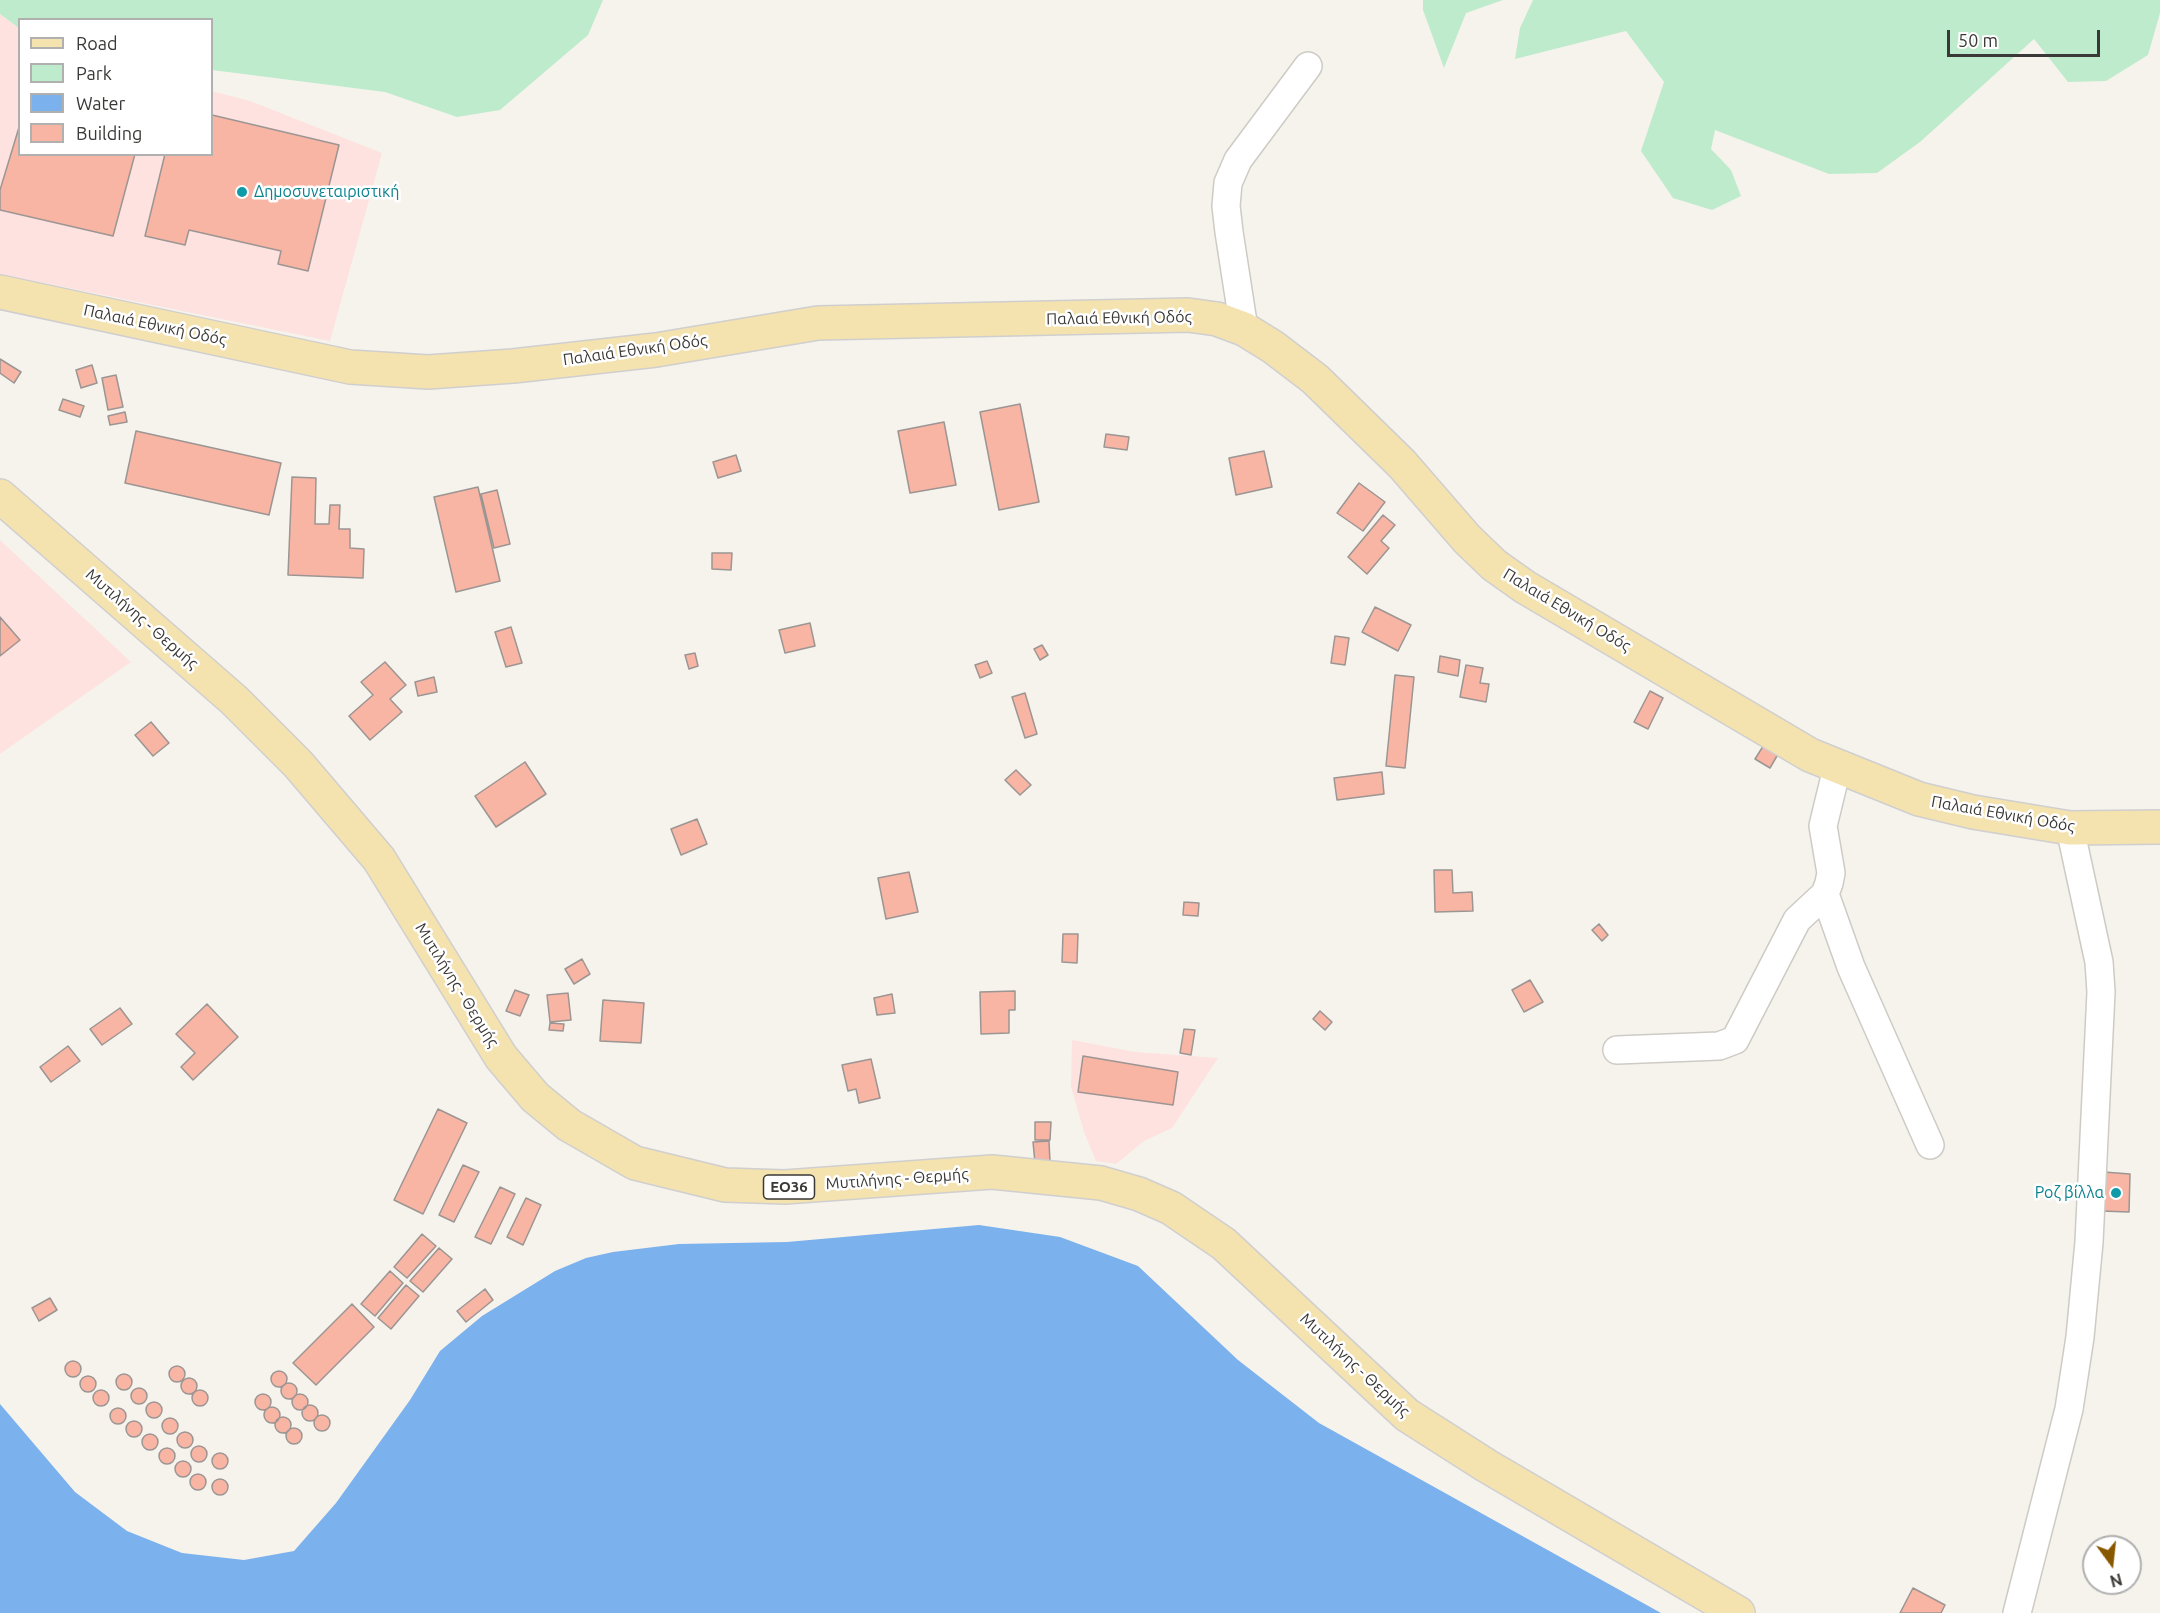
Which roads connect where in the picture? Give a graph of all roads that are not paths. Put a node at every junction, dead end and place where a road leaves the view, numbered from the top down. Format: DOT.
graph roads {
  1 [pos="1308,66"];
  2 [pos="0,292"];
  3 [pos="1244,329"];
  4 [pos="0,496"];
  5 [pos="1837,768"];
  6 [pos="2070,828"];
  7 [pos="2160,828"];
  8 [pos="1825,894"];
  9 [pos="1617,1050"];
  10 [pos="1930,1145"];
  11 [pos="1738,1613"];
  12 [pos="2017,1613"];
  1 -- 3 [label="street"];
  2 -- 3 [label="main road, Παλαιά Εθνική Οδός"];
  3 -- 5 [label="main road, Παλαιά Εθνική Οδός"];
  4 -- 11 [label="main road, Μυτιλήνης - Θερμής / ΕΟ36"];
  5 -- 6 [label="main road, Παλαιά Εθνική Οδός"];
  5 -- 8 [label="street"];
  6 -- 7 [label="main road, Παλαιά Εθνική Οδός"];
  6 -- 12 [label="street"];
  8 -- 9 [label="street"];
  8 -- 10 [label="street"];
}
